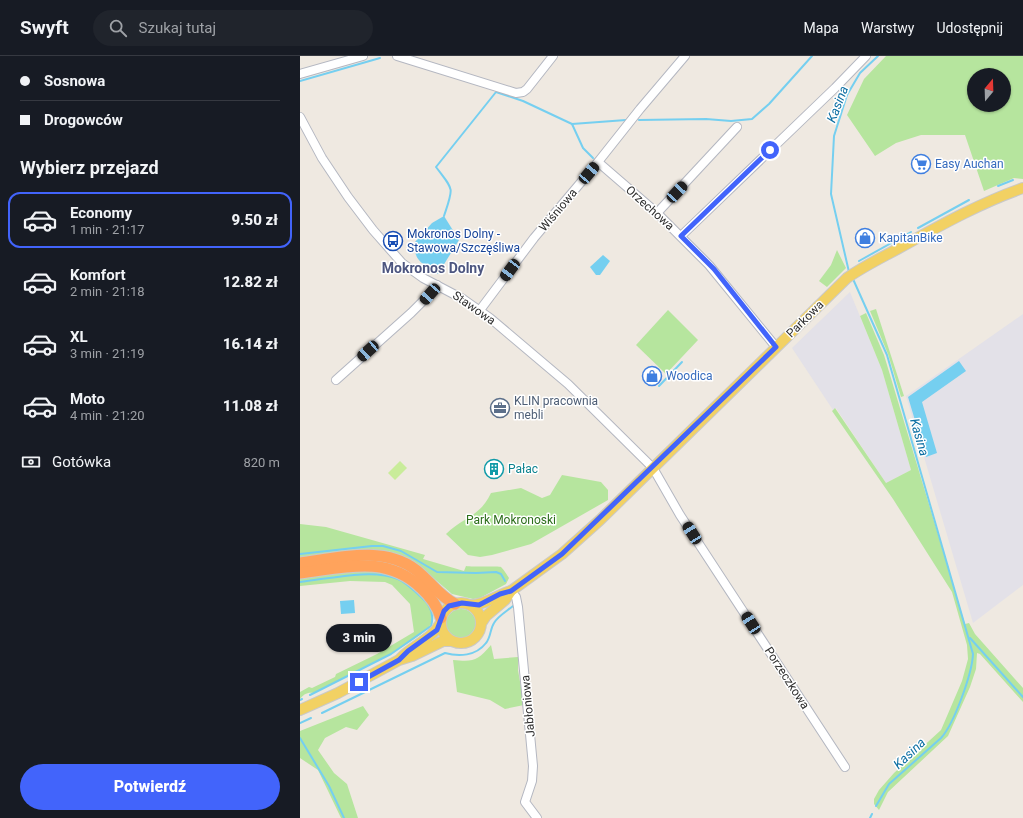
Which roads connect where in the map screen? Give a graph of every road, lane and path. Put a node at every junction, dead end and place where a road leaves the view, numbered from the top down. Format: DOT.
graph roads {
  1 [pos="363,56"];
  2 [pos="397,56"];
  3 [pos="553,56"];
  4 [pos="685,56"];
  5 [pos="866,56"];
  6 [pos="300,74"];
  7 [pos="300,117"];
  8 [pos="737,127"];
  9 [pos="598,162"];
  10 [pos="1023,188"];
  11 [pos="657,214"];
  12 [pos="681,236"];
  13 [pos="436,285"];
  14 [pos="480,310"];
  15 [pos="776,347"];
  16 [pos="336,380"];
  17 [pos="653,468"];
  18 [pos="300,562"];
  19 [pos="300,573"];
  20 [pos="511,591"];
  21 [pos="455,604"];
  22 [pos="471,605"];
  23 [pos="441,621"];
  24 [pos="482,622"];
  25 [pos="451,641"];
  26 [pos="399,660"];
  27 [pos="300,710"];
  28 [pos="845,767"];
  29 [pos="537,818"];
  1 -- 6 [label="street"];
  2 -- 3 [label="street"];
  4 -- 9 [label="street, Wiśniowa"];
  5 -- 12 [label="street"];
  7 -- 13 [label="street, Stawowa"];
  8 -- 11 [label="street"];
  9 -- 11 [label="street, Orzechowa"];
  9 -- 14 [label="street, Wiśniowa"];
  10 -- 15 [label="main road, Parkowa"];
  11 -- 12 [label="street, Orzechowa"];
  12 -- 15 [label="street, Orzechowa"];
  13 -- 14 [label="street, Stawowa"];
  13 -- 16 [label="street"];
  14 -- 17 [label="street, Stawowa"];
  15 -- 17 [label="main road, Parkowa"];
  17 -- 20 [label="main road, Parkowa"];
  17 -- 28 [label="street, Porzeczkowa"];
  18 -- 21 [label="highway"];
  19 -- 23 [label="highway"];
  20 -- 22 [label="main road, Parkowa"];
  20 -- 24 [label="main road, Parkowa"];
  20 -- 29 [label="street, Jabłoniowa"];
  21 -- 22 [label="main road"];
  21 -- 23 [label="main road"];
  22 -- 24 [label="main road"];
  23 -- 25 [label="main road"];
  23 -- 26 [label="main road"];
  24 -- 25 [label="main road"];
  25 -- 26 [label="main road"];
  26 -- 27 [label="main road"];
}
